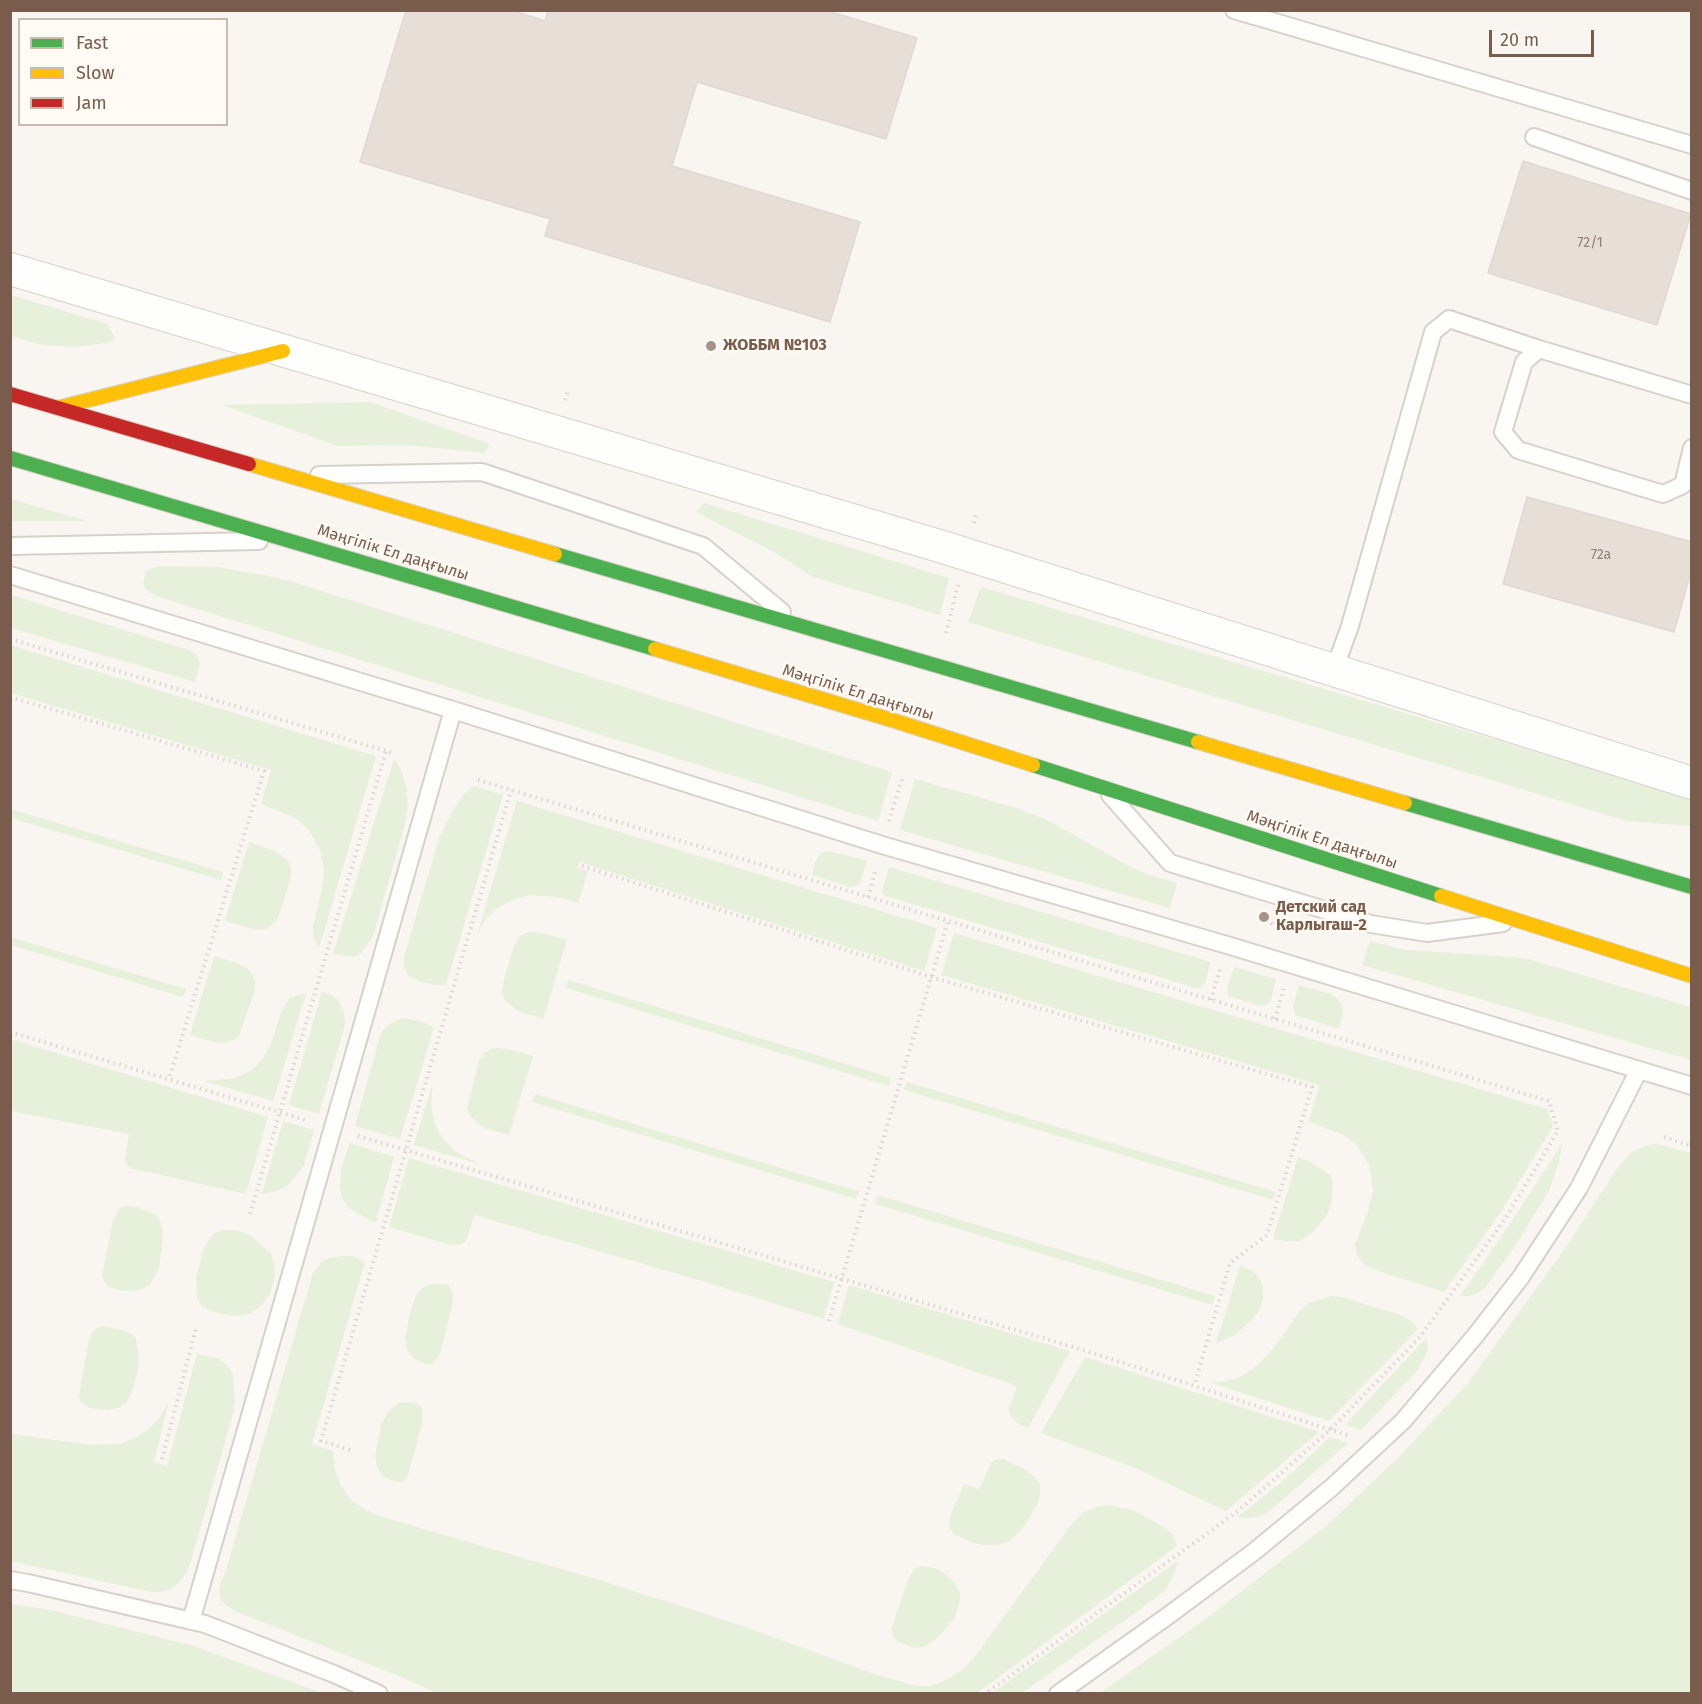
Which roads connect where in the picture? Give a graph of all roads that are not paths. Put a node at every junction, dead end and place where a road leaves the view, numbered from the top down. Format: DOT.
graph roads {
  1 [pos="1234,10"];
  2 [pos="1534,137"];
  3 [pos="1692,145"];
  4 [pos="1692,191"];
  5 [pos="10,269"];
  6 [pos="1539,349"];
  7 [pos="283,351"];
  8 [pos="1691,392"];
  9 [pos="10,394"];
  10 [pos="59,408"];
  11 [pos="1692,448"];
  12 [pos="10,458"];
  13 [pos="288,475"];
  14 [pos="294,541"];
  15 [pos="10,546"];
  16 [pos="10,575"];
  17 [pos="797,624"];
  18 [pos="1334,670"];
  19 [pos="453,710"];
  20 [pos="1692,783"];
  21 [pos="1104,788"];
  22 [pos="1692,887"];
  23 [pos="1520,921"];
  24 [pos="1689,972"];
  25 [pos="1639,1070"];
  26 [pos="1692,1086"];
  27 [pos="10,1580"];
  28 [pos="191,1621"];
  29 [pos="379,1694"];
  30 [pos="1058,1694"];
  1 -- 3 [label="lane"];
  2 -- 4 [label="lane"];
  5 -- 7 [label="street"];
  6 -- 8 [label="lane"];
  6 -- 11 [label="lane"];
  6 -- 18 [label="lane"];
  7 -- 10 [label="main road"];
  7 -- 18 [label="street"];
  9 -- 10 [label="main road"];
  10 -- 13 [label="main road"];
  12 -- 14 [label="main road, Мәңгілік Ел даңғылы"];
  13 -- 17 [label="main road"];
  13 -- 17 [label="lane"];
  14 -- 15 [label="lane"];
  14 -- 21 [label="main road, Мәңгілік Ел даңғылы"];
  16 -- 19 [label="lane"];
  17 -- 22 [label="main road"];
  18 -- 20 [label="street"];
  19 -- 25 [label="lane"];
  19 -- 28 [label="lane"];
  21 -- 23 [label="main road, Мәңгілік Ел даңғылы"];
  21 -- 23 [label="lane"];
  23 -- 24 [label="main road, Мәңгілік Ел даңғылы"];
  25 -- 26 [label="lane"];
  25 -- 30 [label="lane"];
  27 -- 28 [label="lane"];
  28 -- 29 [label="lane"];
}
